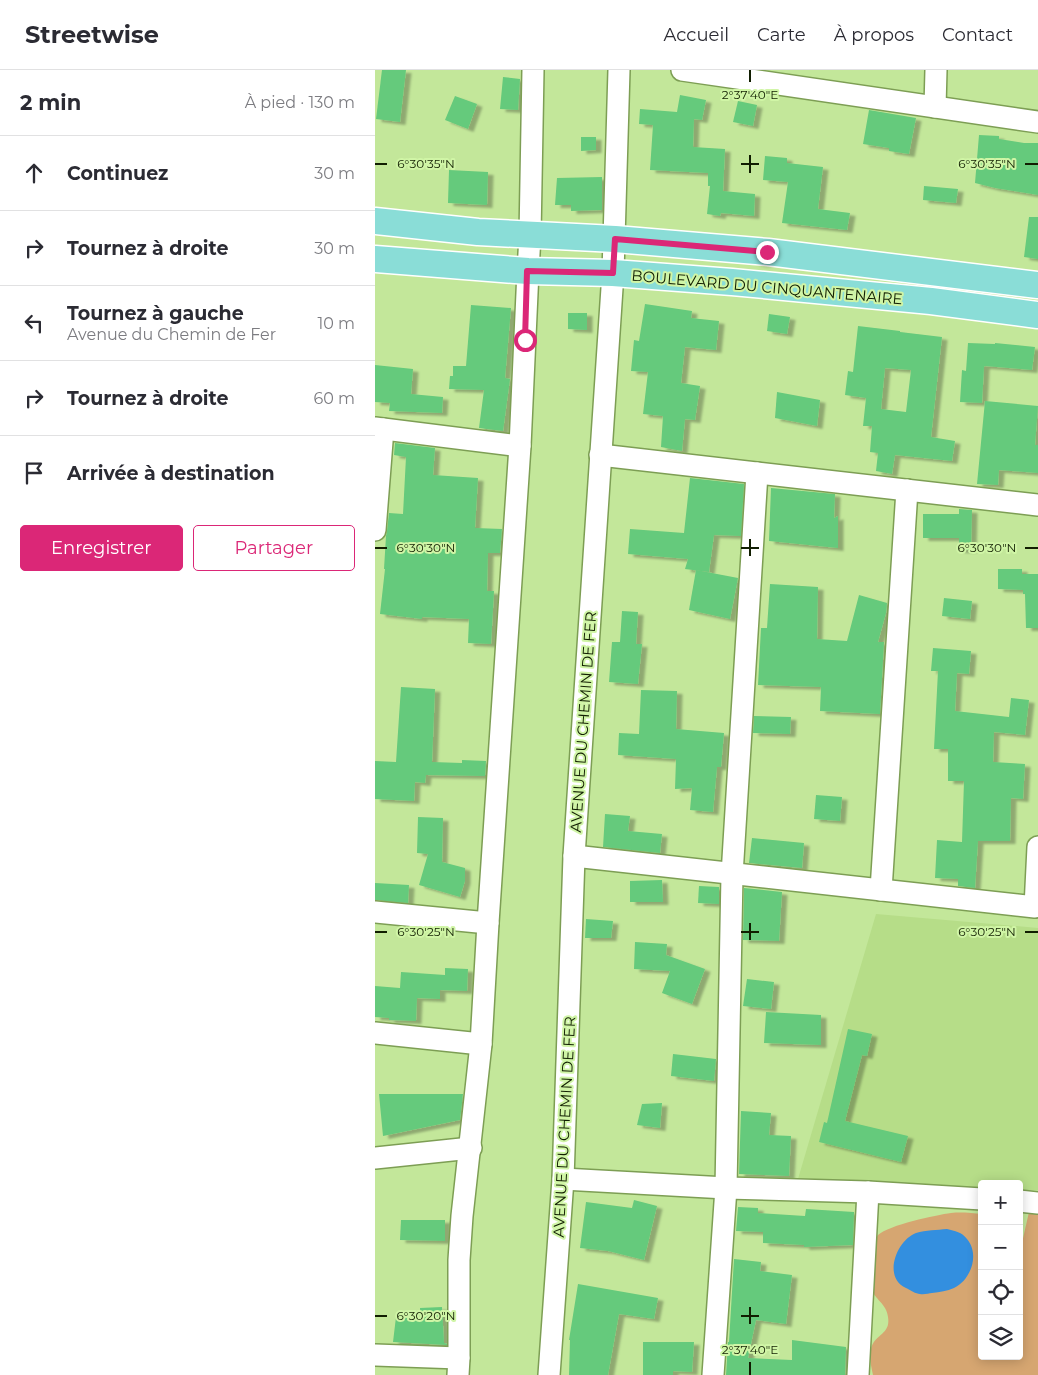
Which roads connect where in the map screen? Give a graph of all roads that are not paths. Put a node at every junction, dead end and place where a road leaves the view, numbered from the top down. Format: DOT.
graph roads {
  1 [pos="533,70"];
  2 [pos="619,70"];
  3 [pos="682,70"];
  4 [pos="936,70"];
  5 [pos="802,79"];
  6 [pos="935,107"];
  7 [pos="1038,122"];
  8 [pos="375,221"];
  9 [pos="530,236"];
  10 [pos="615,239"];
  11 [pos="375,259"];
  12 [pos="527,271"];
  13 [pos="613,273"];
  14 [pos="1038,285"];
  15 [pos="1038,315"];
  16 [pos="379,429"];
  17 [pos="520,446"];
  18 [pos="600,455"];
  19 [pos="757,473"];
  20 [pos="907,490"];
  21 [pos="1038,505"];
  22 [pos="375,530"];
  23 [pos="1038,847"];
  24 [pos="574,856"];
  25 [pos="732,875"];
  26 [pos="881,890"];
  27 [pos="375,912"];
  28 [pos="488,923"];
  29 [pos="375,1033"];
  30 [pos="481,1044"];
  31 [pos="471,1148"];
  32 [pos="375,1158"];
  33 [pos="563,1180"];
  34 [pos="725,1188"];
  35 [pos="869,1192"];
  36 [pos="978,1199"];
  37 [pos="1023,1201"];
  38 [pos="1038,1203"];
  39 [pos="375,1355"];
  40 [pos="459,1366"];
  41 [pos="549,1375"];
  42 [pos="713,1375"];
  43 [pos="858,1375"];
  1 -- 9 [label="street"];
  2 -- 10 [label="street, AVENUE DU CHEMIN DE FER"];
  3 -- 5 [label="street"];
  4 -- 6 [label="street"];
  5 -- 6 [label="street"];
  6 -- 7 [label="street"];
  8 -- 9 [label="main road, BOULEVARD DU CINQUANTENAIRE"];
  9 -- 10 [label="main road, BOULEVARD DU CINQUANTENAIRE"];
  9 -- 12 [label="street"];
  10 -- 13 [label="street, AVENUE DU CHEMIN DE FER"];
  10 -- 14 [label="main road, BOULEVARD DU CINQUANTENAIRE"];
  11 -- 12 [label="main road, BOULEVARD DU CINQUANTENAIRE"];
  12 -- 13 [label="main road, BOULEVARD DU CINQUANTENAIRE"];
  12 -- 17 [label="street"];
  13 -- 15 [label="main road, BOULEVARD DU CINQUANTENAIRE"];
  13 -- 18 [label="street, AVENUE DU CHEMIN DE FER"];
  16 -- 17 [label="street"];
  16 -- 22 [label="street"];
  17 -- 28 [label="street"];
  18 -- 19 [label="street"];
  18 -- 24 [label="street, AVENUE DU CHEMIN DE FER"];
  19 -- 20 [label="street"];
  19 -- 25 [label="street"];
  20 -- 21 [label="street"];
  20 -- 26 [label="street"];
  23 -- 26 [label="street"];
  24 -- 25 [label="street"];
  24 -- 33 [label="street, AVENUE DU CHEMIN DE FER"];
  25 -- 26 [label="street"];
  25 -- 34 [label="street"];
  27 -- 28 [label="street"];
  28 -- 30 [label="street"];
  29 -- 30 [label="street"];
  30 -- 31 [label="street"];
  31 -- 32 [label="street"];
  31 -- 40 [label="street"];
  33 -- 34 [label="street"];
  33 -- 41 [label="street, AVENUE DU CHEMIN DE FER"];
  34 -- 35 [label="street"];
  34 -- 42 [label="street"];
  35 -- 36 [label="street"];
  35 -- 43 [label="street"];
  37 -- 38 [label="street"];
  39 -- 40 [label="street"];
}
